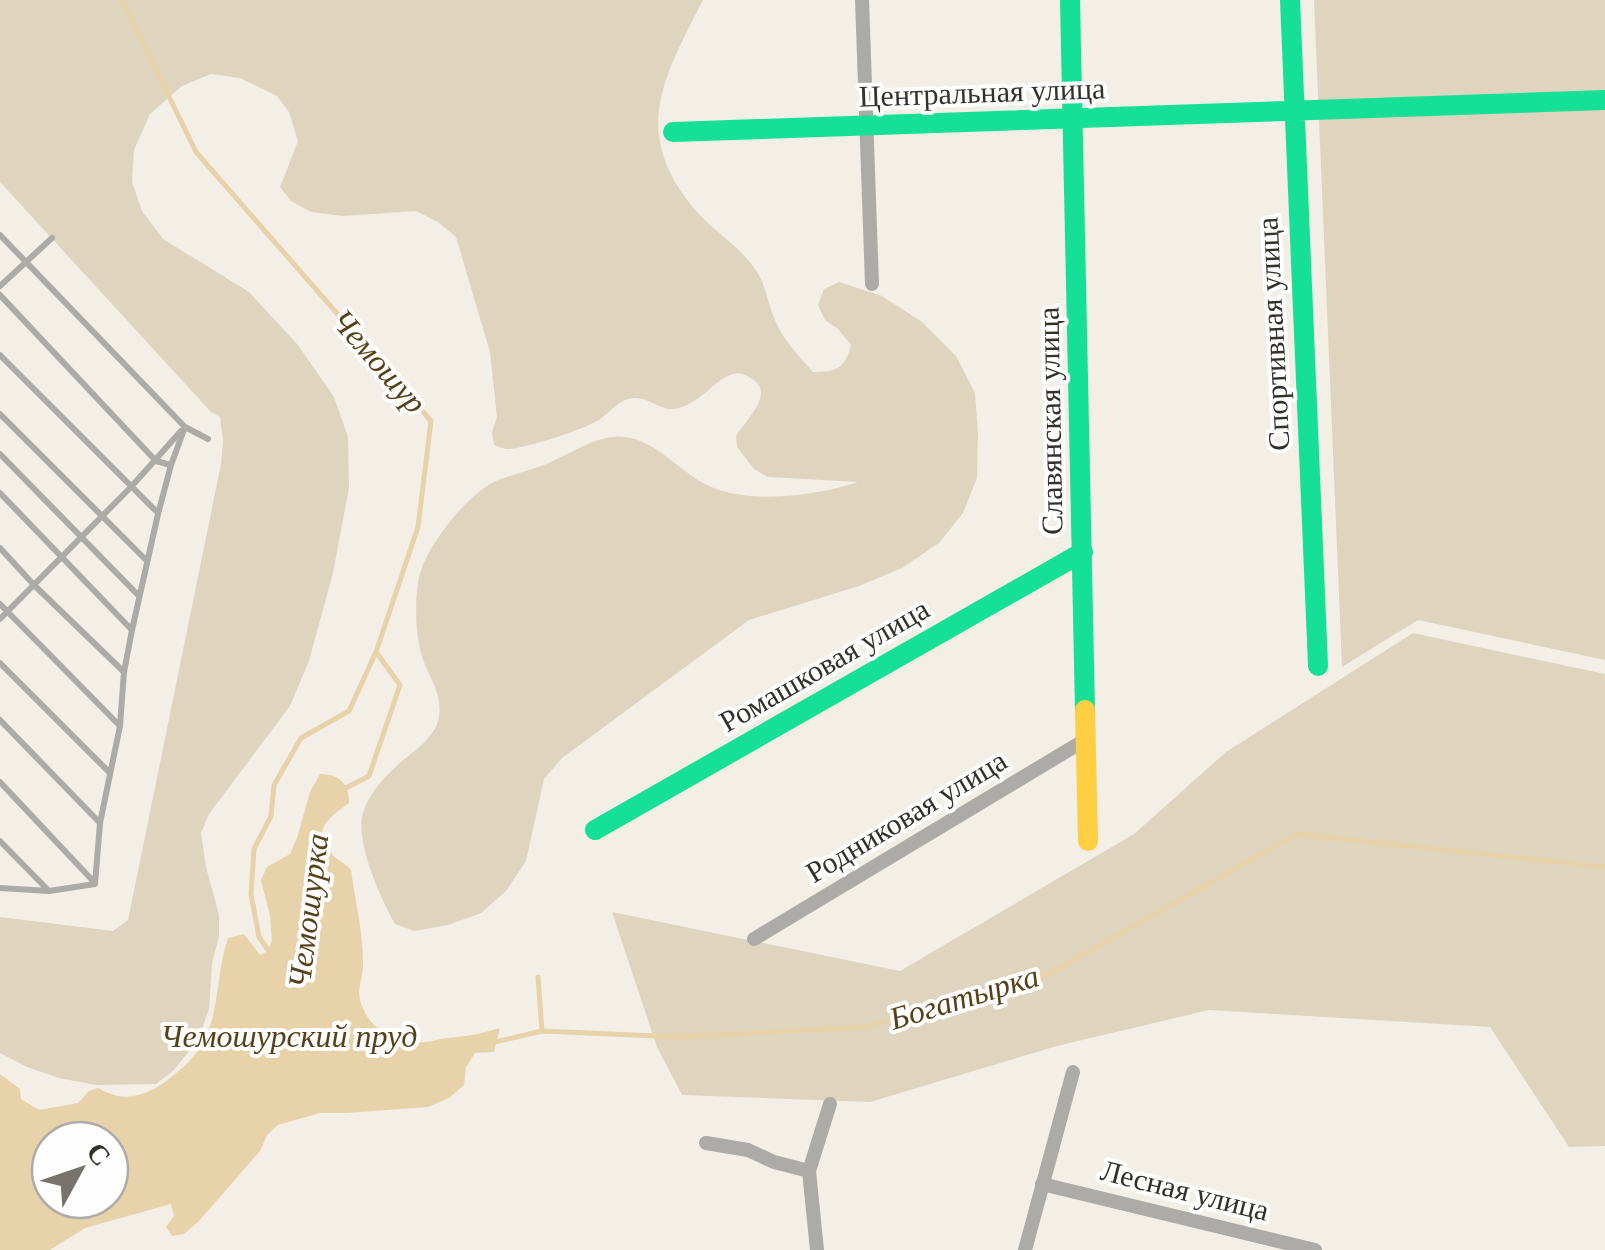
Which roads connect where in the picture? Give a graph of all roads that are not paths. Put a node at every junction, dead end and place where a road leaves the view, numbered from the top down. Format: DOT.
graph roads {
  1 [pos="862,0"];
  2 [pos="1070,0"];
  3 [pos="1290,0"];
  4 [pos="1605,100"];
  5 [pos="1293,110"];
  6 [pos="1074,119"];
  7 [pos="866,126"];
  8 [pos="673,132"];
  9 [pos="0,235"];
  10 [pos="52,238"];
  11 [pos="26,262"];
  12 [pos="872,284"];
  13 [pos="0,286"];
  14 [pos="0,294"];
  15 [pos="0,355"];
  16 [pos="0,414"];
  17 [pos="184,426"];
  18 [pos="208,439"];
  19 [pos="0,454"];
  20 [pos="156,460"];
  21 [pos="171,464"];
  22 [pos="131,487"];
  23 [pos="0,493"];
  24 [pos="158,514"];
  25 [pos="100,516"];
  26 [pos="80,537"];
  27 [pos="0,548"];
  28 [pos="1082,552"];
  29 [pos="61,556"];
  30 [pos="146,562"];
  31 [pos="36,586"];
  32 [pos="139,596"];
  33 [pos="0,604"];
  34 [pos="8,612"];
  35 [pos="0,619"];
  36 [pos="132,630"];
  37 [pos="0,663"];
  38 [pos="1318,666"];
  39 [pos="124,672"];
  40 [pos="0,720"];
  41 [pos="120,726"];
  42 [pos="1085,740"];
  43 [pos="110,772"];
  44 [pos="0,782"];
  45 [pos="100,824"];
  46 [pos="595,830"];
  47 [pos="0,841"];
  48 [pos="1088,841"];
  49 [pos="95,884"];
  50 [pos="0,888"];
  51 [pos="49,891"];
  52 [pos="754,939"];
  53 [pos="1073,1072"];
  54 [pos="830,1104"];
  55 [pos="706,1143"];
  56 [pos="809,1172"];
  57 [pos="1042,1184"];
  58 [pos="817,1250"];
  59 [pos="1024,1250"];
  60 [pos="1314,1250"];
  1 -- 7 [label="street"];
  2 -- 6 [label="street, Славянская улица"];
  3 -- 5 [label="street, Спортивная улица"];
  4 -- 5 [label="street, Центральная улица"];
  5 -- 6 [label="street, Центральная улица"];
  5 -- 38 [label="street, Спортивная улица"];
  6 -- 7 [label="street, Центральная улица"];
  6 -- 28 [label="street, Славянская улица"];
  7 -- 8 [label="street, Центральная улица"];
  7 -- 12 [label="street"];
  9 -- 11 [label="lane"];
  10 -- 11 [label="lane"];
  11 -- 13 [label="lane"];
  11 -- 17 [label="lane"];
  14 -- 20 [label="lane"];
  15 -- 22 [label="lane"];
  16 -- 25 [label="lane"];
  17 -- 18 [label="lane"];
  17 -- 20 [label="lane"];
  17 -- 21 [label="lane"];
  19 -- 26 [label="lane"];
  20 -- 21 [label="lane"];
  20 -- 22 [label="lane"];
  21 -- 24 [label="lane"];
  22 -- 24 [label="lane"];
  22 -- 25 [label="lane"];
  23 -- 29 [label="lane"];
  24 -- 30 [label="lane"];
  25 -- 26 [label="lane"];
  25 -- 30 [label="lane"];
  26 -- 29 [label="lane"];
  26 -- 32 [label="lane"];
  27 -- 31 [label="lane"];
  28 -- 42 [label="street, Славянская улица"];
  28 -- 46 [label="street, Ромашковая улица"];
  29 -- 31 [label="lane"];
  29 -- 36 [label="lane"];
  30 -- 32 [label="lane"];
  31 -- 34 [label="lane"];
  31 -- 39 [label="lane"];
  32 -- 36 [label="lane"];
  33 -- 34 [label="lane"];
  34 -- 35 [label="lane"];
  34 -- 41 [label="lane"];
  36 -- 39 [label="lane"];
  37 -- 43 [label="lane"];
  39 -- 41 [label="lane"];
  40 -- 45 [label="lane"];
  41 -- 43 [label="lane"];
  42 -- 48 [label="street, Славянская улица"];
  42 -- 52 [label="street, Родниковая улица"];
  43 -- 45 [label="lane"];
  44 -- 49 [label="lane"];
  45 -- 49 [label="lane"];
  47 -- 51 [label="lane"];
  49 -- 51 [label="lane"];
  50 -- 51 [label="lane"];
  53 -- 57 [label="street"];
  54 -- 56 [label="street"];
  55 -- 56 [label="street"];
  56 -- 58 [label="street"];
  57 -- 59 [label="street"];
  57 -- 60 [label="street, Лесная улица"];
}
